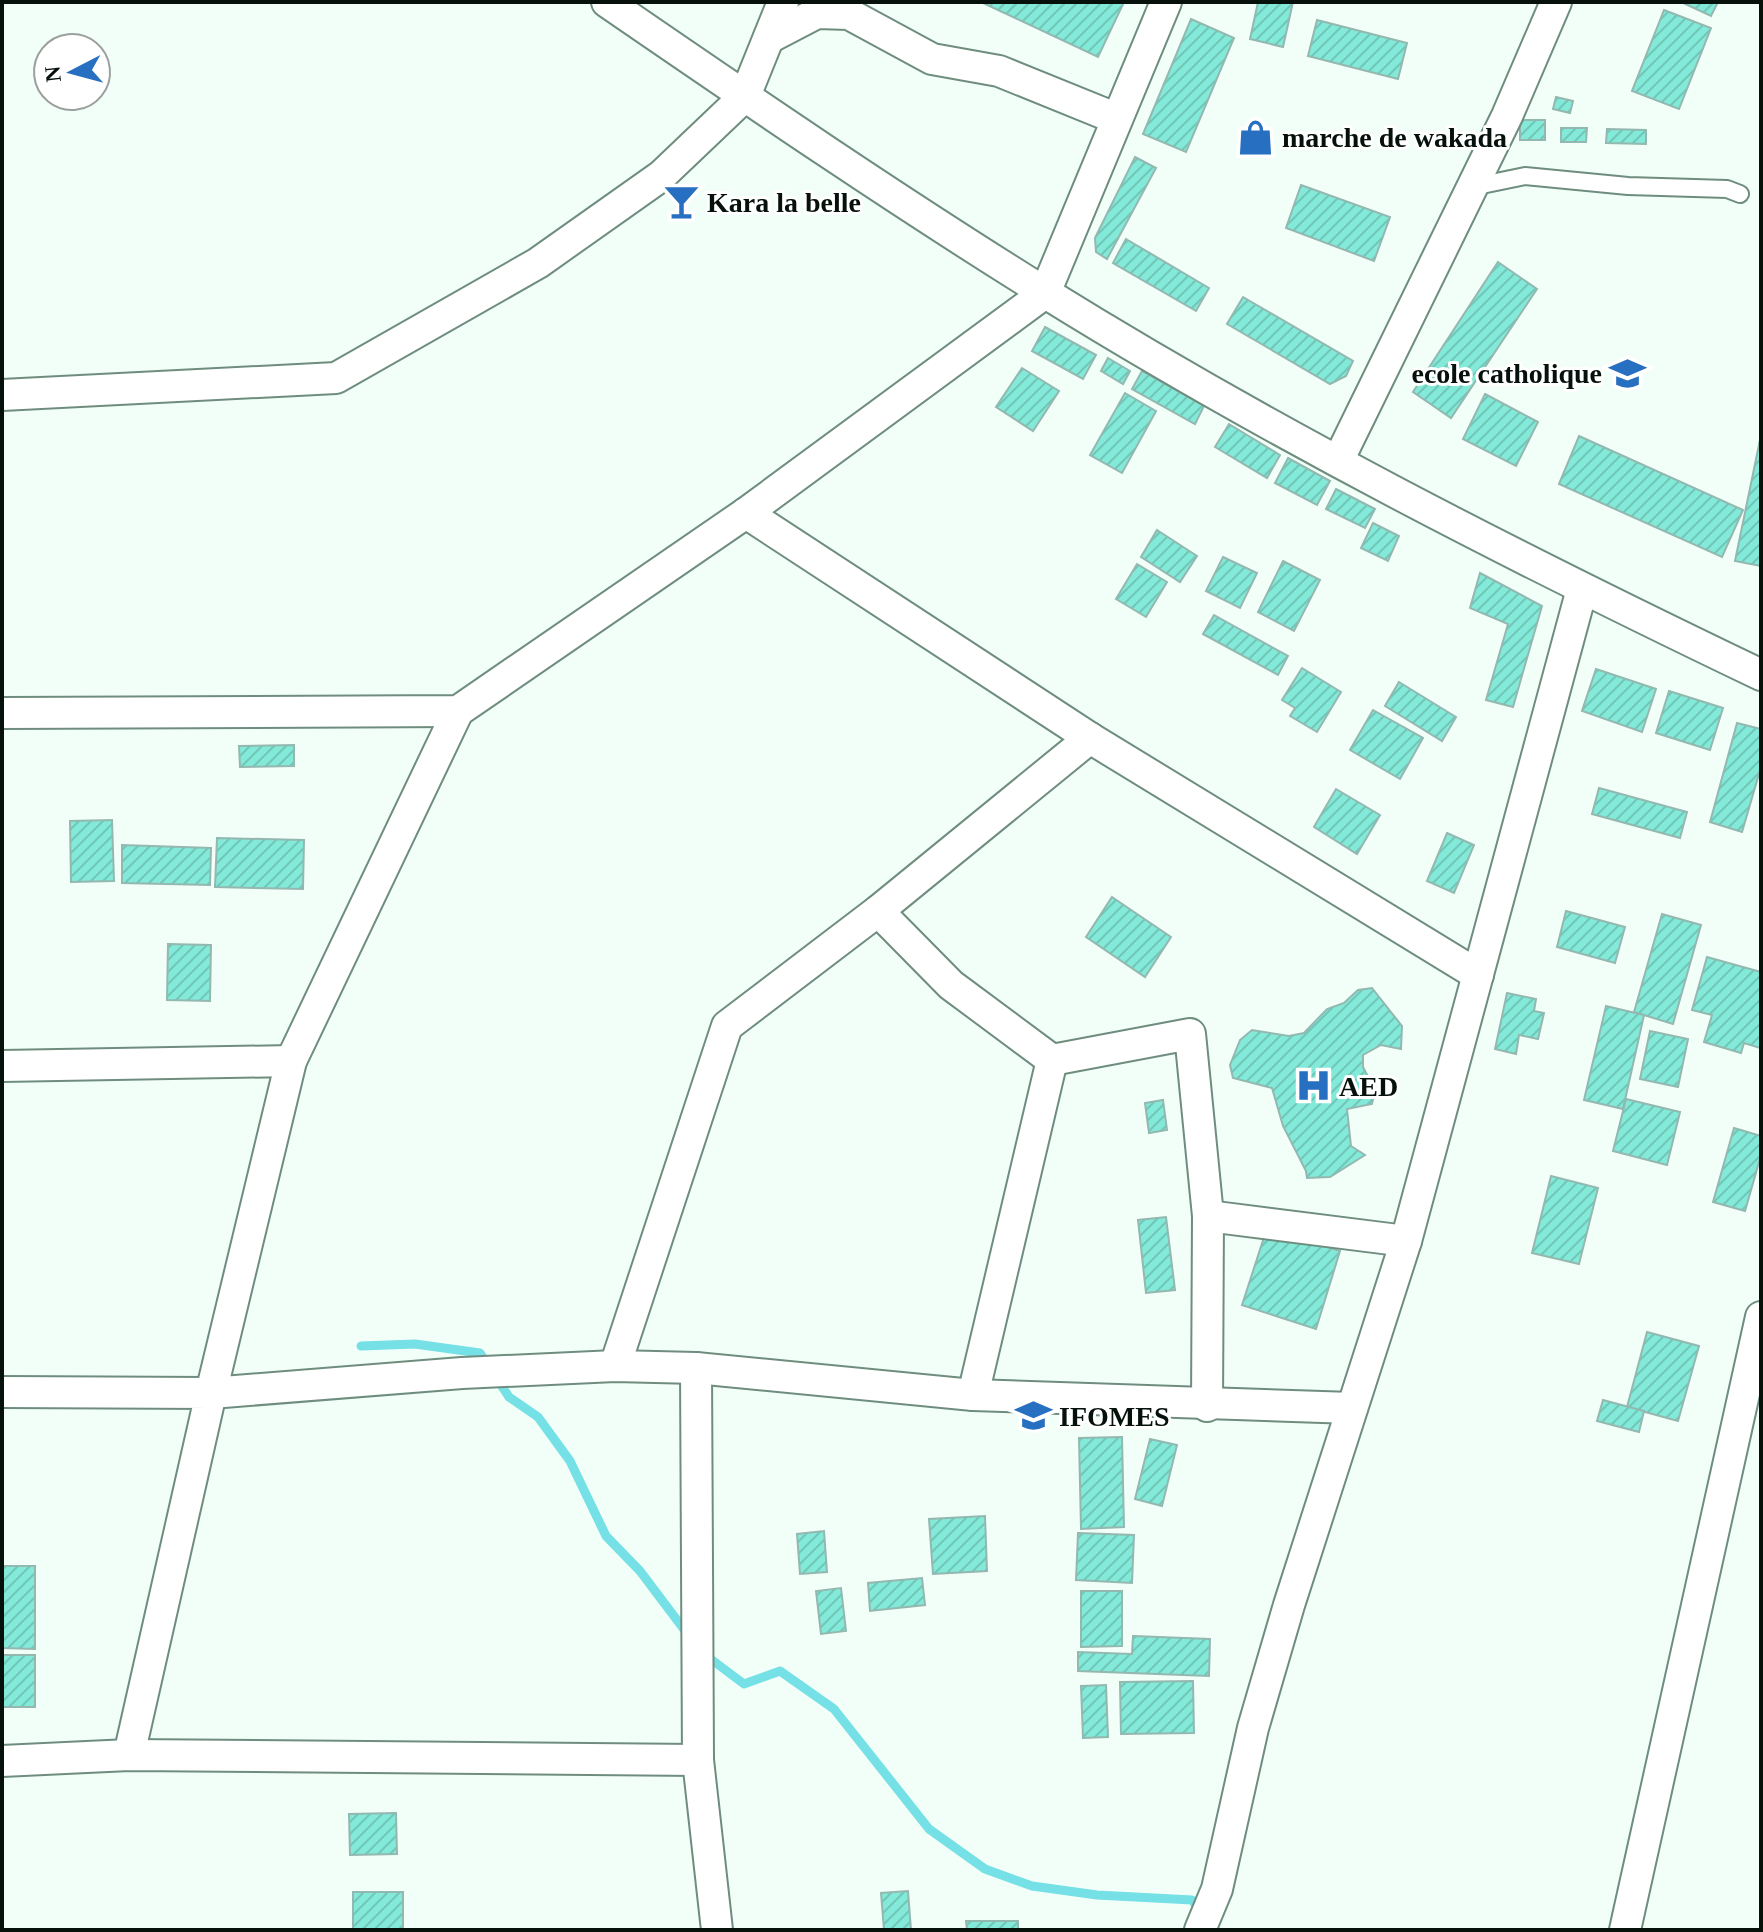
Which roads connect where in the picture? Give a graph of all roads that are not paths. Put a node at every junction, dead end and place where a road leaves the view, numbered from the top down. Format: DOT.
graph roads {
  1 [pos="607,2"];
  2 [pos="783,2"];
  3 [pos="1166,2"];
  4 [pos="1556,2"];
  5 [pos="769,38"];
  6 [pos="745,96"];
  7 [pos="1115,118"];
  8 [pos="1472,187"];
  9 [pos="1740,194"];
  10 [pos="1045,293"];
  11 [pos="2,395"];
  12 [pos="1338,461"];
  13 [pos="746,513"];
  14 [pos="1582,589"];
  15 [pos="1761,675"];
  16 [pos="458,711"];
  17 [pos="2,713"];
  18 [pos="1090,738"];
  19 [pos="878,911"];
  20 [pos="1478,975"];
  21 [pos="1052,1060"];
  22 [pos="291,1061"];
  23 [pos="2,1066"];
  24 [pos="1208,1216"];
  25 [pos="1406,1241"];
  26 [pos="1761,1317"];
  27 [pos="615,1366"];
  28 [pos="696,1368"];
  29 [pos="2,1392"];
  30 [pos="211,1393"];
  31 [pos="973,1395"];
  32 [pos="1207,1406"];
  33 [pos="1750,1406"];
  34 [pos="1352,1408"];
  35 [pos="129,1755"];
  36 [pos="698,1760"];
  37 [pos="2,1761"];
  38 [pos="717,1930"];
  39 [pos="1200,1930"];
  40 [pos="1625,1930"];
  1 -- 6 [label="street"];
  2 -- 5 [label="street"];
  3 -- 7 [label="street"];
  4 -- 8 [label="street"];
  5 -- 6 [label="street"];
  5 -- 7 [label="street"];
  6 -- 10 [label="street"];
  6 -- 11 [label="street"];
  7 -- 10 [label="street"];
  8 -- 9 [label="lane"];
  8 -- 12 [label="street"];
  10 -- 12 [label="street"];
  10 -- 13 [label="street"];
  12 -- 14 [label="street"];
  13 -- 16 [label="street"];
  13 -- 18 [label="street"];
  14 -- 15 [label="street"];
  14 -- 20 [label="street"];
  16 -- 17 [label="street"];
  16 -- 22 [label="street"];
  18 -- 19 [label="street"];
  18 -- 20 [label="street"];
  19 -- 21 [label="street"];
  19 -- 27 [label="street"];
  20 -- 25 [label="street"];
  21 -- 24 [label="street"];
  21 -- 31 [label="street"];
  22 -- 23 [label="street"];
  22 -- 30 [label="street"];
  24 -- 25 [label="street"];
  24 -- 32 [label="street"];
  25 -- 34 [label="street"];
  26 -- 33 [label="street"];
  27 -- 28 [label="street"];
  27 -- 30 [label="street"];
  28 -- 31 [label="street"];
  28 -- 36 [label="street"];
  29 -- 30 [label="street"];
  30 -- 35 [label="street"];
  31 -- 32 [label="street"];
  32 -- 34 [label="street"];
  33 -- 40 [label="street"];
  34 -- 39 [label="street"];
  35 -- 36 [label="street"];
  35 -- 37 [label="street"];
  36 -- 38 [label="street"];
}
